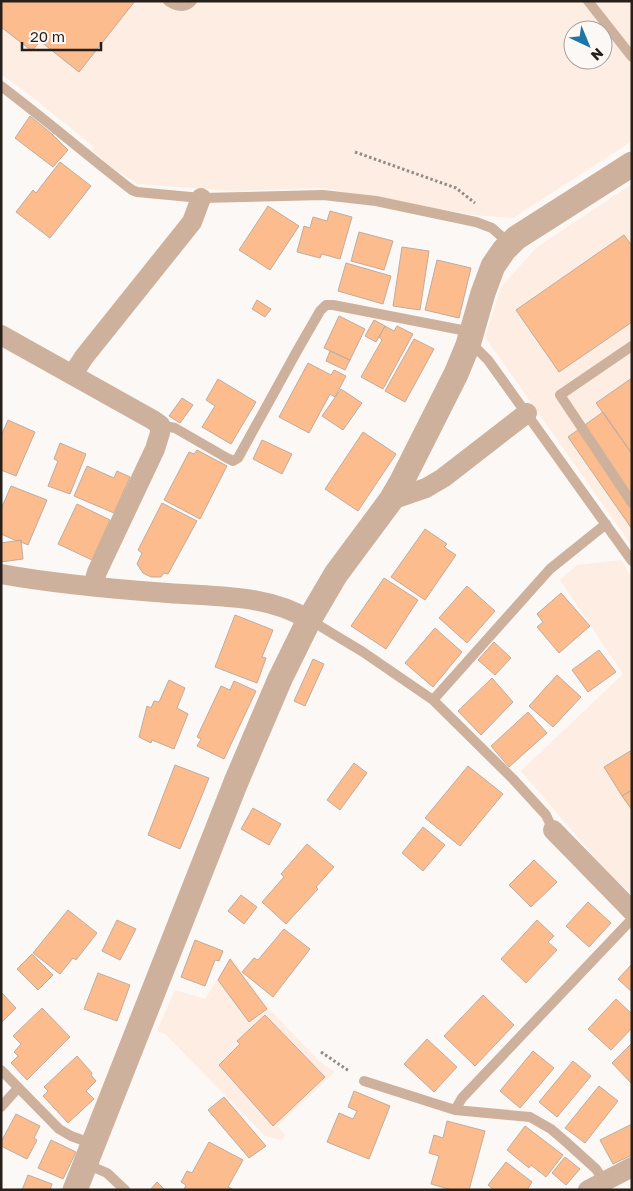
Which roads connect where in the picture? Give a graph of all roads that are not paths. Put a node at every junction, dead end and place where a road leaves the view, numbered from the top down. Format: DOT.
graph roads {
  1 [pos="168,1"];
  2 [pos="192,1"];
  3 [pos="588,1"];
  4 [pos="632,57"];
  5 [pos="1,86"];
  6 [pos="632,164"];
  7 [pos="201,198"];
  8 [pos="501,236"];
  9 [pos="1,335"];
  10 [pos="470,339"];
  11 [pos="632,346"];
  12 [pos="73,374"];
  13 [pos="527,413"];
  14 [pos="160,426"];
  15 [pos="391,500"];
  16 [pos="632,502"];
  17 [pos="606,524"];
  18 [pos="632,561"];
  19 [pos="1,574"];
  20 [pos="93,586"];
  21 [pos="309,620"];
  22 [pos="433,700"];
  23 [pos="553,830"];
  24 [pos="632,911"];
  25 [pos="632,919"];
  26 [pos="1,1070"];
  27 [pos="364,1081"];
  28 [pos="18,1088"];
  29 [pos="1,1107"];
  30 [pos="455,1110"];
  31 [pos="90,1154"];
  32 [pos="632,1167"];
  33 [pos="596,1185"];
  34 [pos="75,1190"];
  35 [pos="125,1190"];
  1 -- 2 [label="lane"];
  3 -- 4 [label="lane"];
  5 -- 7 [label="lane"];
  6 -- 8 [label="street"];
  7 -- 8 [label="lane"];
  7 -- 12 [label="street"];
  8 -- 10 [label="street"];
  9 -- 12 [label="street"];
  10 -- 13 [label="lane"];
  10 -- 14 [label="lane"];
  10 -- 15 [label="street"];
  11 -- 16 [label="lane"];
  12 -- 14 [label="street"];
  13 -- 15 [label="street"];
  13 -- 17 [label="lane"];
  14 -- 20 [label="street"];
  15 -- 21 [label="street"];
  17 -- 18 [label="lane"];
  17 -- 22 [label="lane"];
  19 -- 20 [label="street"];
  20 -- 21 [label="street"];
  21 -- 22 [label="lane"];
  21 -- 31 [label="street"];
  22 -- 23 [label="lane"];
  23 -- 24 [label="street"];
  25 -- 30 [label="lane"];
  26 -- 28 [label="lane"];
  27 -- 30 [label="lane"];
  28 -- 29 [label="lane"];
  28 -- 31 [label="lane"];
  30 -- 33 [label="lane"];
  31 -- 34 [label="street"];
  31 -- 35 [label="lane"];
  32 -- 33 [label="street"];
}
